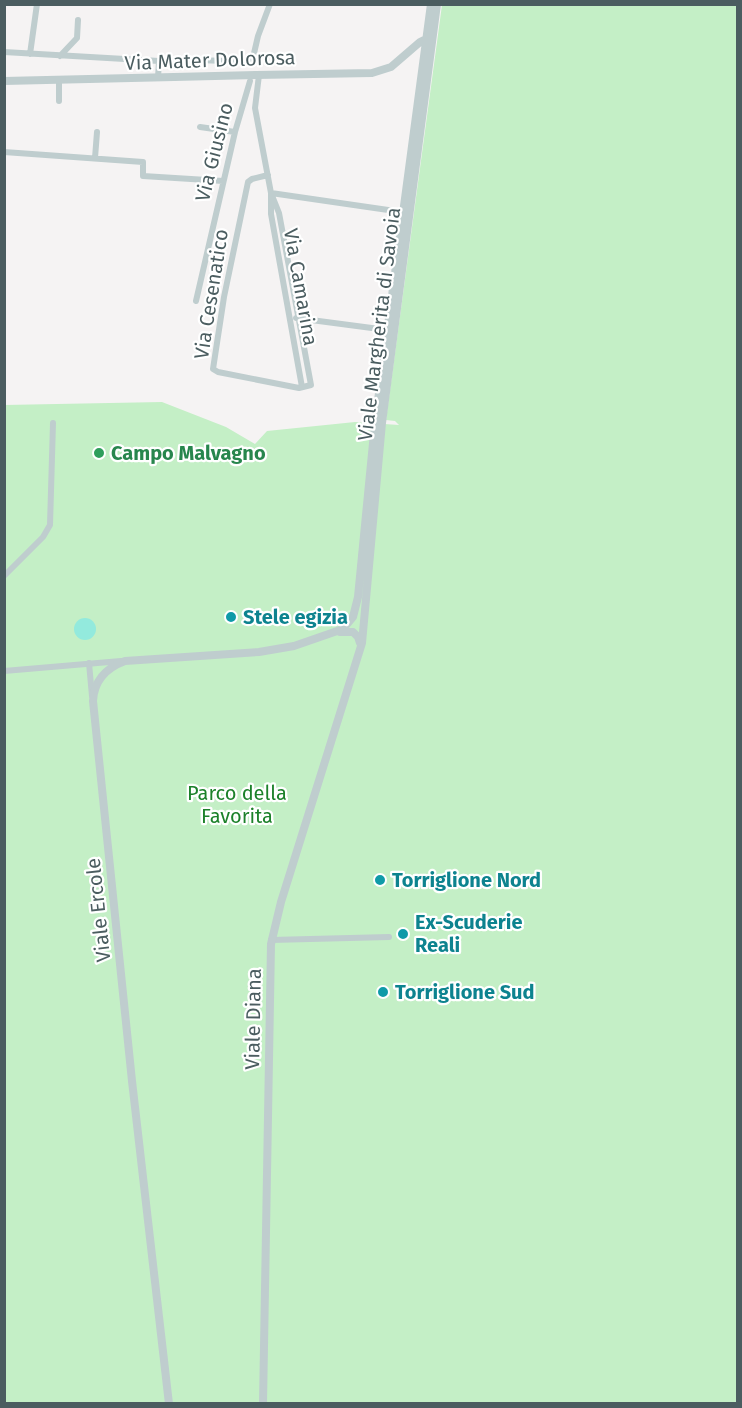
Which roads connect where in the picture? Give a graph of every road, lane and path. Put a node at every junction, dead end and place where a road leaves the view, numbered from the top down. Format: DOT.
graph roads {
  1 [pos="37,4"];
  2 [pos="270,4"];
  3 [pos="431,4"];
  4 [pos="437,4"];
  5 [pos="78,20"];
  6 [pos="431,38"];
  7 [pos="4,52"];
  8 [pos="30,54"];
  9 [pos="60,56"];
  10 [pos="159,61"];
  11 [pos="252,62"];
  12 [pos="254,75"];
  13 [pos="158,78"];
  14 [pos="4,81"];
  15 [pos="59,81"];
  16 [pos="59,101"];
  17 [pos="200,127"];
  18 [pos="97,132"];
  19 [pos="235,132"];
  20 [pos="4,152"];
  21 [pos="95,158"];
  22 [pos="268,175"];
  23 [pos="223,181"];
  24 [pos="271,193"];
  25 [pos="402,212"];
  26 [pos="196,301"];
  27 [pos="298,317"];
  28 [pos="290,319"];
  29 [pos="387,330"];
  30 [pos="311,385"];
  31 [pos="302,387"];
  32 [pos="53,423"];
  33 [pos="4,576"];
  34 [pos="335,633"];
  35 [pos="361,648"];
  36 [pos="124,661"];
  37 [pos="89,663"];
  38 [pos="4,671"];
  39 [pos="93,701"];
  40 [pos="389,937"];
  41 [pos="271,940"];
  42 [pos="169,1404"];
  43 [pos="262,1404"];
  1 -- 8 [label="street"];
  2 -- 11 [label="street, Via Giusino"];
  3 -- 6 [label="street, Viale Margherita di Savoia"];
  4 -- 6 [label="street, Viale Margherita di Savoia"];
  5 -- 9 [label="street"];
  6 -- 12 [label="street, Via Mater Dolorosa"];
  6 -- 25 [label="street, Viale Margherita di Savoia"];
  6 -- 35 [label="street, Viale Margherita di Savoia"];
  7 -- 8 [label="street"];
  8 -- 9 [label="street"];
  9 -- 10 [label="street"];
  10 -- 11 [label="street"];
  10 -- 13 [label="street"];
  11 -- 12 [label="street, Via Giusino"];
  12 -- 13 [label="street, Via Mater Dolorosa, bridge"];
  12 -- 19 [label="street, Via Giusino"];
  12 -- 22 [label="street, Via Camarina"];
  13 -- 15 [label="street, Via Mater Dolorosa"];
  14 -- 15 [label="street, Via Mater Dolorosa"];
  15 -- 16 [label="street"];
  17 -- 19 [label="street"];
  18 -- 21 [label="street"];
  19 -- 23 [label="street, Via Giusino"];
  20 -- 21 [label="street"];
  21 -- 23 [label="street"];
  22 -- 24 [label="street, Via Camarina"];
  22 -- 31 [label="street, Via Cesenatico"];
  23 -- 26 [label="street, Via Giusino"];
  24 -- 25 [label="street"];
  24 -- 27 [label="street, Via Camarina"];
  24 -- 28 [label="street, Via Camarina"];
  25 -- 29 [label="street, Viale Margherita di Savoia"];
  27 -- 28 [label="street"];
  27 -- 29 [label="street"];
  27 -- 30 [label="street, Via Camarina"];
  28 -- 31 [label="street, Via Camarina"];
  29 -- 34 [label="street, Viale Margherita di Savoia"];
  30 -- 31 [label="street, Via Cesenatico"];
  32 -- 33 [label="street"];
  34 -- 35 [label="street"];
  34 -- 36 [label="street"];
  35 -- 41 [label="street, Viale Diana"];
  36 -- 37 [label="street"];
  36 -- 39 [label="street, Viale Ercole"];
  37 -- 38 [label="street"];
  37 -- 39 [label="street"];
  39 -- 42 [label="street, Viale Ercole"];
  40 -- 41 [label="street"];
  41 -- 43 [label="street, Viale Diana"];
}
